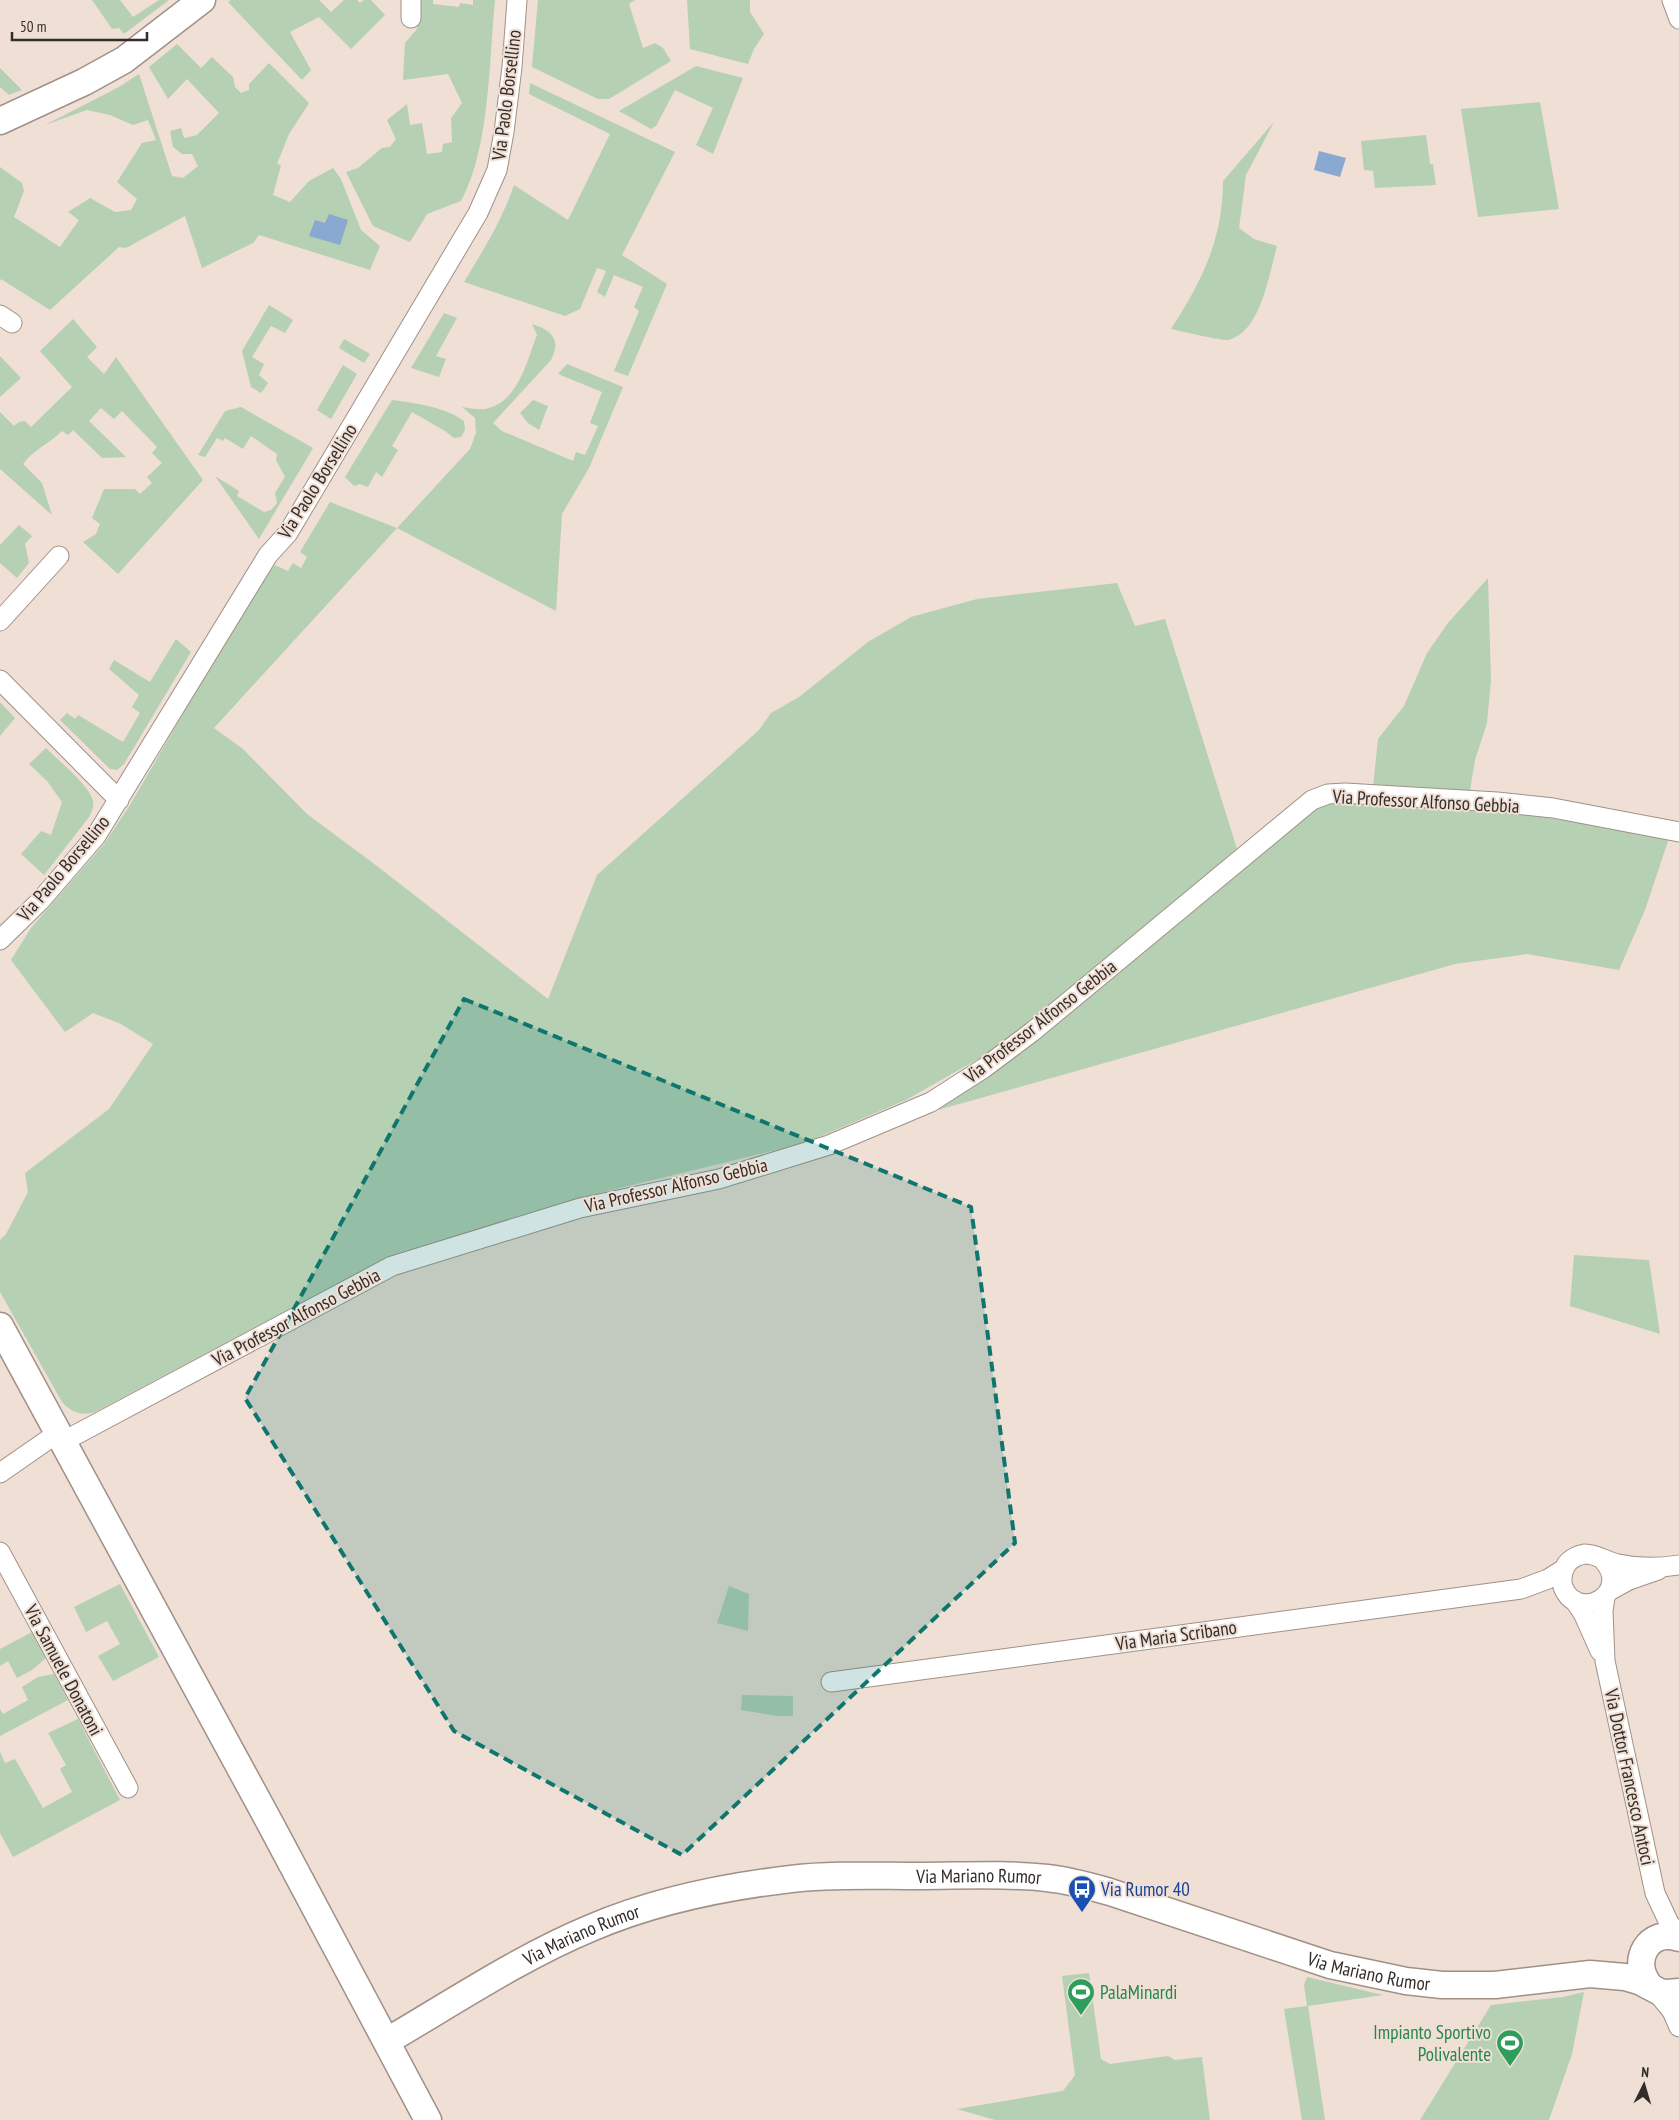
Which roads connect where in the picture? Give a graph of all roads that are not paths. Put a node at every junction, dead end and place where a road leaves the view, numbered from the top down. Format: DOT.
graph roads {
  1 [pos="202,0"];
  2 [pos="517,0"];
  3 [pos="1672,0"];
  4 [pos="1679,19"];
  5 [pos="0,121"];
  6 [pos="59,556"];
  7 [pos="0,621"];
  8 [pos="0,680"];
  9 [pos="119,800"];
  10 [pos="1679,832"];
  11 [pos="0,940"];
  12 [pos="0,1326"];
  13 [pos="62,1437"];
  14 [pos="0,1473"];
  15 [pos="0,1552"];
  16 [pos="1603,1560"];
  17 [pos="1672,1566"];
  18 [pos="1564,1569"];
  19 [pos="1521,1588"];
  20 [pos="1607,1594"];
  21 [pos="1571,1598"];
  22 [pos="1605,1661"];
  23 [pos="831,1682"];
  24 [pos="128,1788"];
  25 [pos="1655,1893"];
  26 [pos="1679,1936"];
  27 [pos="1647,1947"];
  28 [pos="1590,1974"];
  29 [pos="1651,1987"];
  30 [pos="1679,1992"];
  31 [pos="1679,2027"];
  32 [pos="386,2041"];
  33 [pos="428,2120"];
  1 -- 5 [label="street"];
  2 -- 9 [label="street, Via Paolo Borsellino"];
  3 -- 4 [label="street"];
  6 -- 7 [label="street"];
  8 -- 9 [label="street"];
  9 -- 11 [label="street, Via Paolo Borsellino"];
  10 -- 13 [label="street, Via Professor Alfonso Gebbia"];
  12 -- 13 [label="street"];
  13 -- 14 [label="street, Via Professor Alfonso Gebbia"];
  13 -- 32 [label="street"];
  15 -- 24 [label="street, Via Samuele Donatoni"];
  16 -- 17 [label="street"];
  16 -- 18 [label="street"];
  16 -- 20 [label="street"];
  17 -- 20 [label="street"];
  18 -- 19 [label="street"];
  18 -- 21 [label="street"];
  19 -- 21 [label="street"];
  19 -- 23 [label="street, Via Maria Scribano"];
  20 -- 21 [label="street"];
  20 -- 22 [label="street"];
  21 -- 22 [label="street"];
  22 -- 25 [label="street, Via Dottor Francesco Antoci"];
  25 -- 26 [label="street"];
  25 -- 27 [label="street"];
  26 -- 27 [label="street"];
  27 -- 28 [label="street"];
  27 -- 29 [label="street"];
  28 -- 29 [label="street"];
  28 -- 32 [label="street, Via Mariano Rumor"];
  29 -- 30 [label="street"];
  29 -- 31 [label="street"];
  32 -- 33 [label="street"];
}
